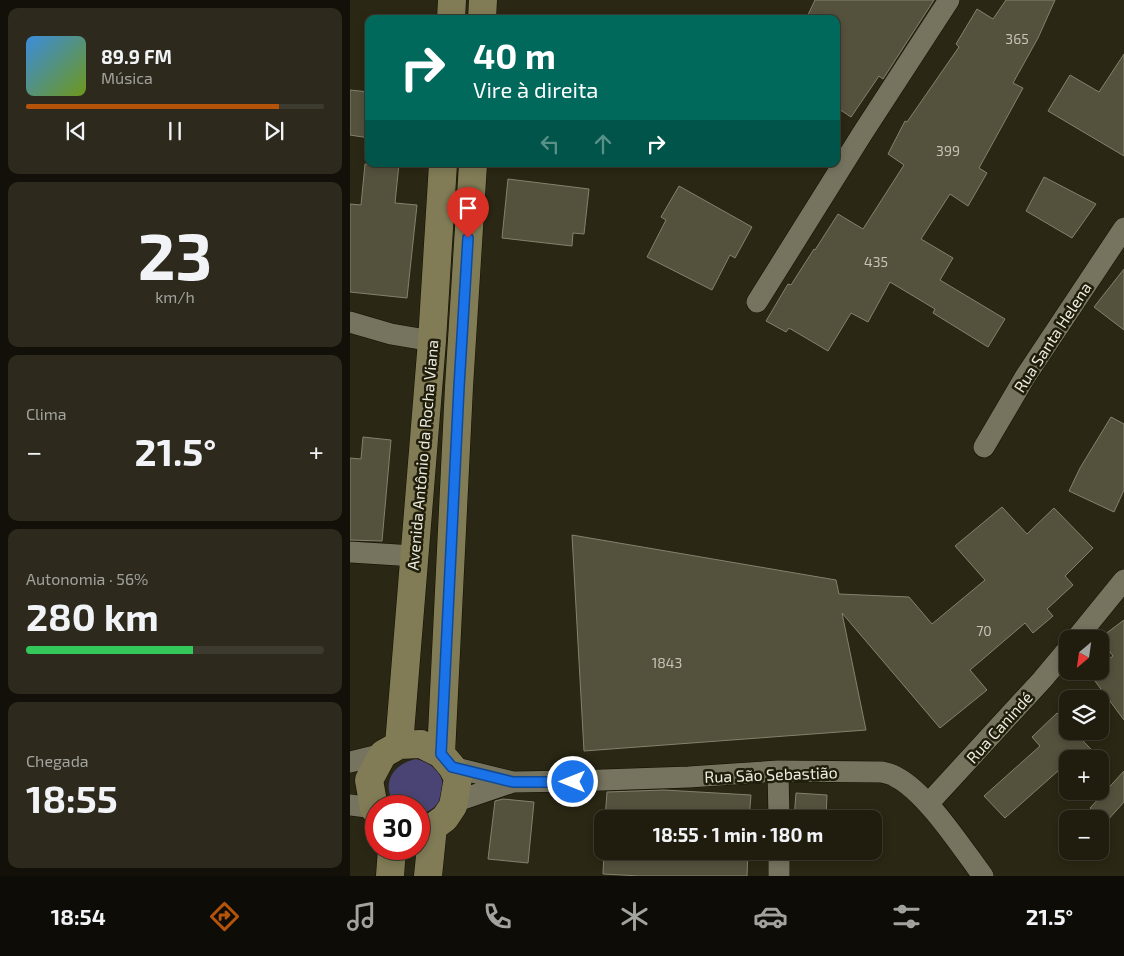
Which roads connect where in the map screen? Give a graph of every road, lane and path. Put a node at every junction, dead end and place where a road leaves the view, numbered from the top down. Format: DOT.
graph roads {
  1 [pos="452,0"];
  2 [pos="483,0"];
  3 [pos="949,0"];
  4 [pos="451,15"];
  5 [pos="482,15"];
  6 [pos="443,167"];
  7 [pos="473,167"];
  8 [pos="1124,228"];
  9 [pos="757,302"];
  10 [pos="350,322"];
  11 [pos="432,341"];
  12 [pos="984,447"];
  13 [pos="350,552"];
  14 [pos="414,556"];
  15 [pos="1124,580"];
  16 [pos="1083,630"];
  17 [pos="1059,660"];
  18 [pos="391,750"];
  19 [pos="447,760"];
  20 [pos="350,762"];
  21 [pos="778,771"];
  22 [pos="513,782"];
  23 [pos="368,795"];
  24 [pos="454,802"];
  25 [pos="928,804"];
  26 [pos="779,810"];
  27 [pos="430,827"];
  28 [pos="391,860"];
  29 [pos="427,860"];
  30 [pos="779,860"];
  31 [pos="390,876"];
  32 [pos="428,876"];
  33 [pos="779,876"];
  34 [pos="983,876"];
  1 -- 4 [label="main road"];
  2 -- 5 [label="main road"];
  3 -- 9 [label="street"];
  6 -- 11 [label="main road, Avenida Antônio da Rocha Viana"];
  7 -- 19 [label="main road, Avenida Antônio da Rocha Viana"];
  8 -- 12 [label="street, Rua Santa Helena"];
  10 -- 11 [label="street"];
  11 -- 14 [label="main road, Avenida Antônio da Rocha Viana"];
  13 -- 14 [label="street"];
  14 -- 18 [label="main road, Avenida Antônio da Rocha Viana"];
  15 -- 16 [label="street"];
  17 -- 25 [label="street, Rua Canindé"];
  18 -- 19 [label="main road"];
  18 -- 20 [label="street"];
  18 -- 23 [label="main road"];
  19 -- 22 [label="street, Rua São Sebastião"];
  19 -- 24 [label="main road, Avenida Antônio da Rocha Viana"];
  21 -- 22 [label="street, Rua São Sebastião"];
  21 -- 25 [label="street, Rua São Sebastião"];
  21 -- 26 [label="street"];
  22 -- 24 [label="street, Rua São Sebastião"];
  24 -- 27 [label="main road"];
  25 -- 34 [label="street, Rua São Sebastião"];
  28 -- 31 [label="main road"];
  29 -- 32 [label="main road"];
  30 -- 33 [label="street"];
}
